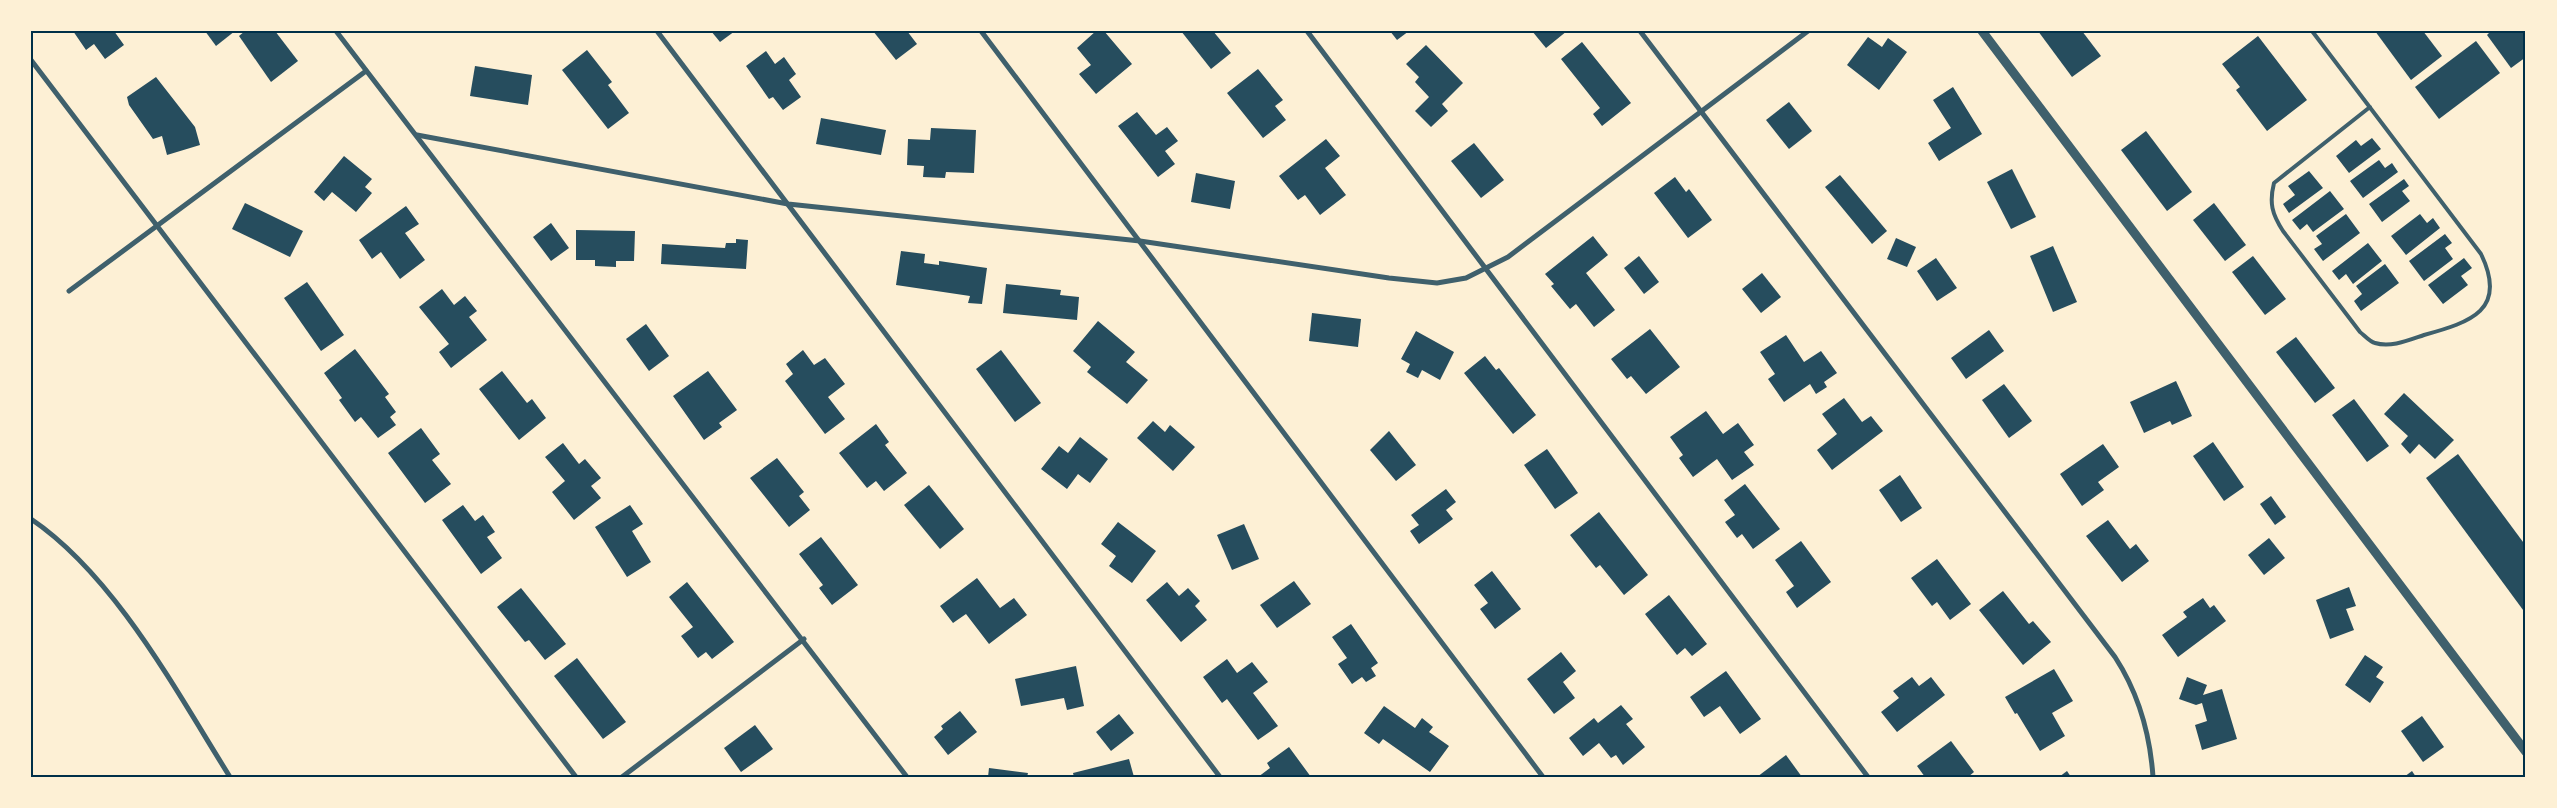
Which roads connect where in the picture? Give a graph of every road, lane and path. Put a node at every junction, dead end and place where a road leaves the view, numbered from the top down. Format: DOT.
graph roads {
  1 [pos="336,31"];
  2 [pos="657,31"];
  3 [pos="981,31"];
  4 [pos="1307,31"];
  5 [pos="1640,31"];
  6 [pos="1808,31"];
  7 [pos="1982,31"];
  8 [pos="2312,31"];
  9 [pos="31,60"];
  10 [pos="366,71"];
  11 [pos="2370,107"];
  12 [pos="1702,112"];
  13 [pos="417,136"];
  14 [pos="788,204"];
  15 [pos="156,226"];
  16 [pos="1140,241"];
  17 [pos="1486,269"];
  18 [pos="69,291"];
  19 [pos="31,519"];
  20 [pos="804,639"];
  21 [pos="2526,752"];
  22 [pos="230,777"];
  23 [pos="576,777"];
  24 [pos="622,777"];
  25 [pos="907,777"];
  26 [pos="1220,777"];
  27 [pos="1543,777"];
  28 [pos="1868,777"];
  29 [pos="2153,777"];
  1 -- 10 [label="street"];
  2 -- 14 [label="street"];
  3 -- 16 [label="street"];
  4 -- 17 [label="street"];
  5 -- 12 [label="street"];
  6 -- 12 [label="street"];
  7 -- 21 [label="street"];
  8 -- 11 [label="lane"];
  9 -- 15 [label="street"];
  10 -- 13 [label="street"];
  10 -- 15 [label="street"];
  11 -- 11 [label="lane"];
  12 -- 17 [label="street"];
  12 -- 29 [label="street"];
  13 -- 14 [label="street"];
  13 -- 20 [label="street"];
  14 -- 16 [label="street"];
  14 -- 26 [label="street"];
  15 -- 18 [label="street"];
  15 -- 23 [label="street"];
  16 -- 17 [label="street"];
  16 -- 27 [label="street"];
  17 -- 28 [label="street"];
  19 -- 22 [label="street"];
  20 -- 24 [label="street"];
  20 -- 25 [label="street"];
}
